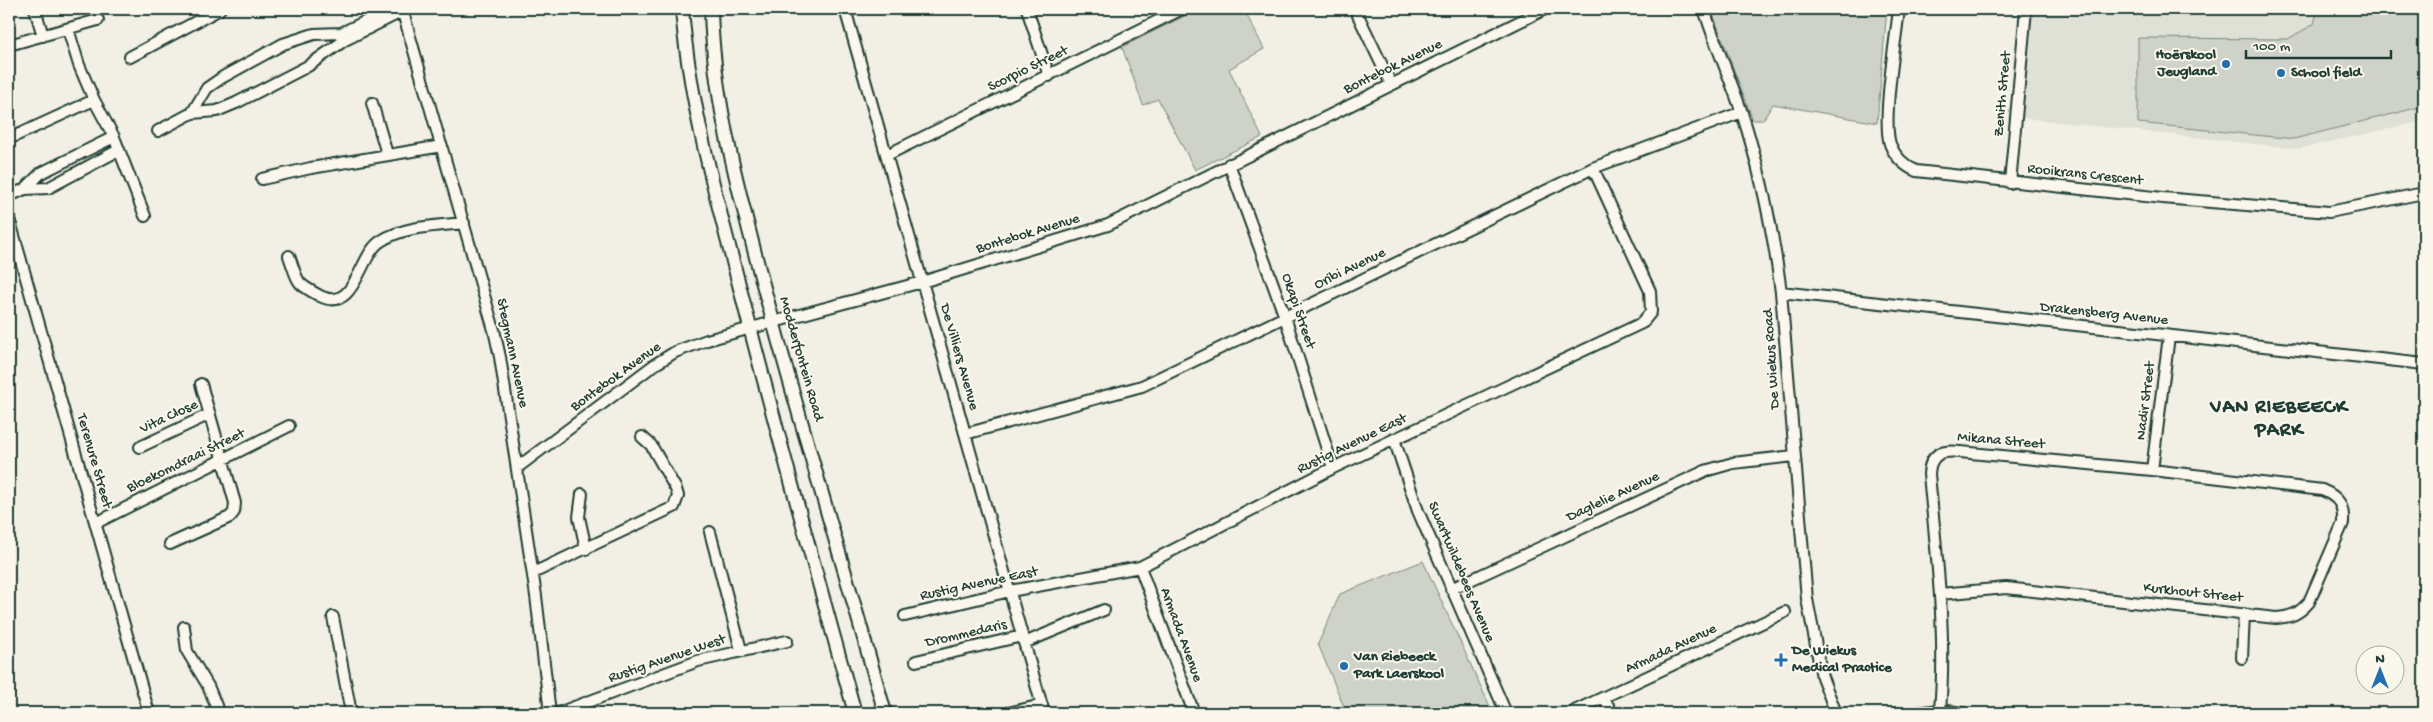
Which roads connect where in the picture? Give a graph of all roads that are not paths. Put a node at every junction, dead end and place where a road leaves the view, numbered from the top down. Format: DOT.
graph roads {
  1 [pos="35,9"];
  2 [pos="220,9"];
  3 [pos="392,9"];
  4 [pos="682,9"];
  5 [pos="711,9"];
  6 [pos="845,9"];
  7 [pos="1027,9"];
  8 [pos="1182,9"];
  9 [pos="1355,9"];
  10 [pos="1545,9"];
  11 [pos="1704,9"];
  12 [pos="1899,9"];
  13 [pos="2026,9"];
  14 [pos="403,10"];
  15 [pos="98,20"];
  16 [pos="68,29"];
  17 [pos="43,36"];
  18 [pos="9,45"];
  19 [pos="130,57"];
  20 [pos="1049,76"];
  21 [pos="1392,84"];
  22 [pos="94,100"];
  23 [pos="372,103"];
  24 [pos="1742,112"];
  25 [pos="192,113"];
  26 [pos="158,131"];
  27 [pos="9,136"];
  28 [pos="114,137"];
  29 [pos="442,146"];
  30 [pos="119,150"];
  31 [pos="387,154"];
  32 [pos="886,155"];
  33 [pos="1229,164"];
  34 [pos="1593,168"];
  35 [pos="262,179"];
  36 [pos="2010,182"];
  37 [pos="25,190"];
  38 [pos="2424,193"];
  39 [pos="9,196"];
  40 [pos="145,216"];
  41 [pos="9,218"];
  42 [pos="464,223"];
  43 [pos="290,256"];
  44 [pos="922,282"];
  45 [pos="1782,292"];
  46 [pos="1285,318"];
  47 [pos="773,322"];
  48 [pos="750,329"];
  49 [pos="2169,336"];
  50 [pos="2424,364"];
  51 [pos="201,384"];
  52 [pos="210,414"];
  53 [pos="289,426"];
  54 [pos="965,434"];
  55 [pos="642,437"];
  56 [pos="1394,439"];
  57 [pos="140,447"];
  58 [pos="1794,456"];
  59 [pos="224,460"];
  60 [pos="518,467"];
  61 [pos="1334,468"];
  62 [pos="2152,470"];
  63 [pos="2322,490"];
  64 [pos="582,494"];
  65 [pos="96,523"];
  66 [pos="710,532"];
  67 [pos="170,544"];
  68 [pos="586,549"];
  69 [pos="1140,567"];
  70 [pos="533,573"];
  71 [pos="1451,589"];
  72 [pos="1010,591"];
  73 [pos="1940,594"];
  74 [pos="1104,610"];
  75 [pos="1785,612"];
  76 [pos="2244,614"];
  77 [pos="905,616"];
  78 [pos="333,618"];
  79 [pos="184,628"];
  80 [pos="1023,640"];
  81 [pos="787,641"];
  82 [pos="742,650"];
  83 [pos="2242,658"];
  84 [pos="916,661"];
  85 [pos="1604,698"];
  86 [pos="1043,709"];
  87 [pos="1940,710"];
  88 [pos="149,713"];
  89 [pos="219,713"];
  90 [pos="350,713"];
  91 [pos="550,713"];
  92 [pos="558,713"];
  93 [pos="855,713"];
  94 [pos="886,713"];
  95 [pos="1008,713"];
  96 [pos="1194,713"];
  97 [pos="1506,713"];
  98 [pos="1570,713"];
  99 [pos="1612,713"];
  100 [pos="1836,713"];
  101 [pos="1917,713"];
  102 [pos="1963,713"];
  1 -- 17 [label="street"];
  2 -- 19 [label="street"];
  3 -- 25 [label="street"];
  4 -- 48 [label="main road"];
  5 -- 47 [label="main road, Modderfontein Road"];
  6 -- 32 [label="street, De Villiers Avenue"];
  7 -- 20 [label="street"];
  8 -- 20 [label="street, Scorpio Street"];
  9 -- 21 [label="street"];
  10 -- 21 [label="street, Bontebok Avenue"];
  11 -- 24 [label="street, De Wiekus Road"];
  12 -- 36 [label="street, Rooikrans Crescent"];
  13 -- 36 [label="street, Zenith Street"];
  14 -- 25 [label="street"];
  14 -- 29 [label="street, Stegmann Avenue"];
  15 -- 16 [label="street"];
  16 -- 17 [label="street"];
  16 -- 22 [label="street"];
  17 -- 18 [label="street"];
  20 -- 32 [label="street, Scorpio Street"];
  21 -- 33 [label="street, Bontebok Avenue"];
  22 -- 27 [label="street"];
  22 -- 28 [label="street"];
  23 -- 31 [label="street"];
  24 -- 34 [label="street, Oribi Avenue"];
  24 -- 45 [label="street, De Wiekus Road"];
  25 -- 26 [label="street"];
  28 -- 30 [label="street"];
  28 -- 37 [label="street"];
  29 -- 31 [label="street"];
  29 -- 42 [label="street, Stegmann Avenue"];
  30 -- 37 [label="street"];
  30 -- 40 [label="street"];
  31 -- 35 [label="street"];
  32 -- 44 [label="street, De Villiers Avenue"];
  33 -- 44 [label="street, Bontebok Avenue"];
  33 -- 46 [label="street, Okapi Street"];
  34 -- 46 [label="street, Oribi Avenue"];
  34 -- 56 [label="street, Rustig Avenue East"];
  36 -- 38 [label="street, Rooikrans Crescent"];
  37 -- 39 [label="street"];
  41 -- 65 [label="street, Terenure Street"];
  42 -- 43 [label="street"];
  42 -- 60 [label="street, Stegmann Avenue"];
  44 -- 47 [label="street, Bontebok Avenue"];
  44 -- 54 [label="street, De Villiers Avenue"];
  45 -- 49 [label="street, Drakensberg Avenue"];
  45 -- 58 [label="street, De Wiekus Road"];
  46 -- 54 [label="street, Oribi Avenue"];
  46 -- 61 [label="street, Okapi Street"];
  47 -- 48 [label="street, Bontebok Avenue"];
  47 -- 94 [label="main road, Modderfontein Road"];
  48 -- 60 [label="street, Bontebok Avenue"];
  48 -- 93 [label="main road"];
  49 -- 50 [label="street, Drakensberg Avenue"];
  49 -- 62 [label="street, Nadir Street"];
  51 -- 52 [label="street, Vita Close"];
  52 -- 57 [label="street, Vita Close"];
  52 -- 59 [label="street, Vita Close"];
  53 -- 59 [label="street, Bloekomdraai Street"];
  54 -- 72 [label="street, De Villiers Avenue"];
  55 -- 68 [label="street"];
  56 -- 61 [label="street, Rustig Avenue East"];
  56 -- 71 [label="street, Swartwildebees Avenue"];
  58 -- 71 [label="street, Daglelie Avenue"];
  58 -- 100 [label="street, De Wiekus Road"];
  59 -- 65 [label="street, Bloekomdraai Street"];
  59 -- 67 [label="street, Vita Close"];
  60 -- 70 [label="street, Stegmann Avenue"];
  61 -- 69 [label="street, Rustig Avenue East"];
  62 -- 63 [label="street, Mikana Street"];
  62 -- 73 [label="street, Mikana Street"];
  63 -- 76 [label="street, Kurkhout Street"];
  64 -- 68 [label="street"];
  65 -- 88 [label="street, Terenure Street"];
  66 -- 82 [label="street"];
  68 -- 70 [label="street"];
  69 -- 72 [label="street, Rustig Avenue East"];
  69 -- 96 [label="street, Armada Avenue"];
  70 -- 91 [label="street, Stegmann Avenue"];
  71 -- 97 [label="street, Swartwildebees Avenue"];
  72 -- 77 [label="street, Rustig Avenue East"];
  72 -- 80 [label="street, De Villiers Avenue"];
  73 -- 76 [label="street, Kurkhout Street"];
  73 -- 87 [label="street, Mikana Street"];
  74 -- 80 [label="street, Drommedaris"];
  75 -- 85 [label="street, Armada Avenue"];
  76 -- 83 [label="street"];
  78 -- 90 [label="street"];
  79 -- 89 [label="street"];
  80 -- 84 [label="street, Drommedaris"];
  80 -- 86 [label="street, De Villiers Avenue"];
  81 -- 82 [label="street, Rustig Avenue West"];
  82 -- 92 [label="street, Rustig Avenue West"];
  85 -- 98 [label="street, Armada Avenue"];
  85 -- 99 [label="street"];
  86 -- 95 [label="street"];
  87 -- 101 [label="street"];
  87 -- 102 [label="street"];
}
